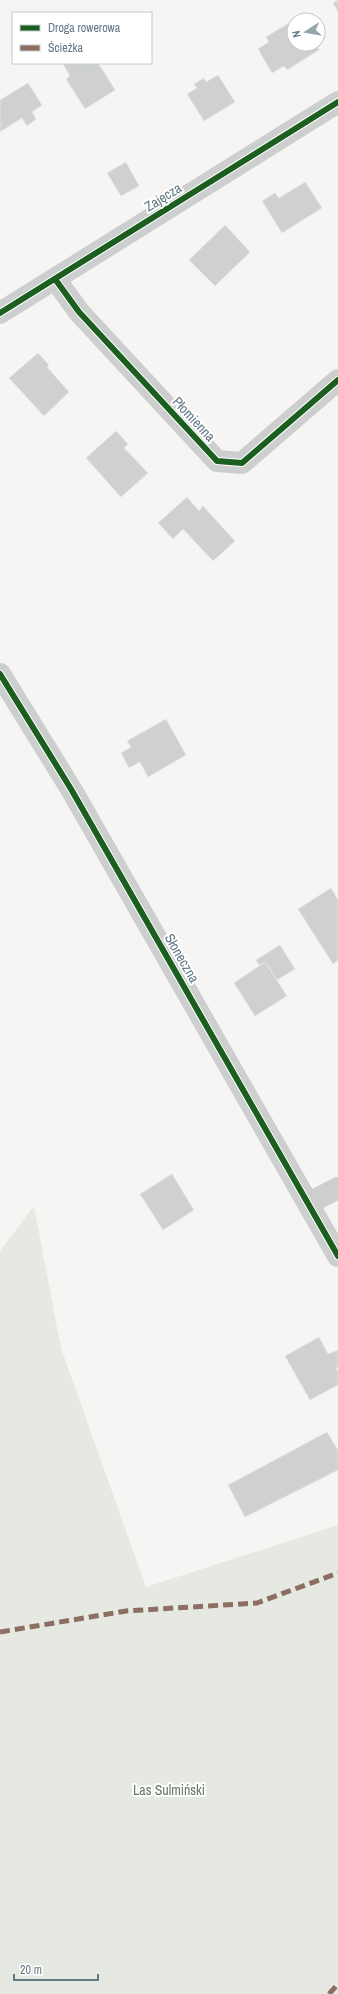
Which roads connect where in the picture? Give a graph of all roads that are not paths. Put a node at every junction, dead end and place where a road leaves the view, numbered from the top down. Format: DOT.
graph roads {
  1 [pos="338,102"];
  2 [pos="55,279"];
  3 [pos="0,313"];
  4 [pos="338,380"];
  5 [pos="0,674"];
  6 [pos="338,1188"];
  7 [pos="309,1203"];
  8 [pos="338,1256"];
  1 -- 2 [label="street, Zajęcza"];
  2 -- 3 [label="street, Zajęcza"];
  2 -- 4 [label="street, Płomienna"];
  5 -- 7 [label="street, Słoneczna"];
  6 -- 7 [label="street"];
  7 -- 8 [label="street, Słoneczna"];
}
